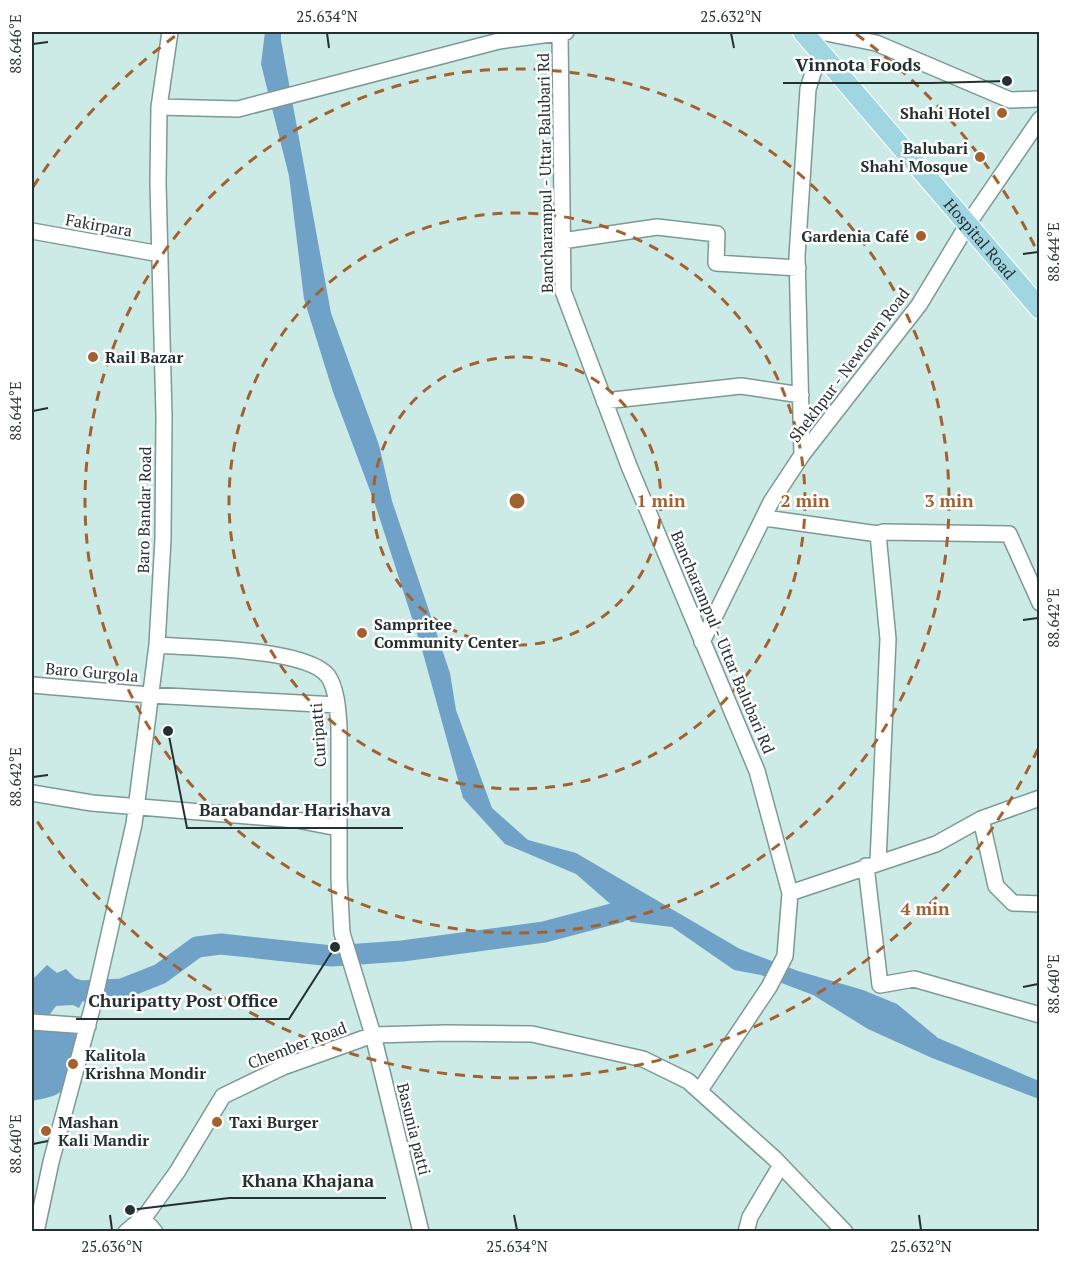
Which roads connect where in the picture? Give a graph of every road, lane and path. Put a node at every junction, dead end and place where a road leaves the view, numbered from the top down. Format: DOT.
graph roads {
  1 [pos="170,32"];
  2 [pos="560,32"];
  3 [pos="566,32"];
  4 [pos="803,32"];
  5 [pos="820,41"];
  6 [pos="1040,99"];
  7 [pos="159,107"];
  8 [pos="1040,119"];
  9 [pos="968,224"];
  10 [pos="32,231"];
  11 [pos="562,241"];
  12 [pos="160,254"];
  13 [pos="798,268"];
  14 [pos="1040,309"];
  15 [pos="801,395"];
  16 [pos="604,401"];
  17 [pos="802,455"];
  18 [pos="765,518"];
  19 [pos="878,534"];
  20 [pos="1040,603"];
  21 [pos="702,642"];
  22 [pos="157,645"];
  23 [pos="32,685"];
  24 [pos="149,695"];
  25 [pos="337,705"];
  26 [pos="32,794"];
  27 [pos="1040,798"];
  28 [pos="137,806"];
  29 [pos="981,819"];
  30 [pos="338,828"];
  31 [pos="872,864"];
  32 [pos="790,893"];
  33 [pos="1040,904"];
  34 [pos="352,972"];
  35 [pos="1040,1015"];
  36 [pos="32,1022"];
  37 [pos="88,1026"];
  38 [pos="373,1035"];
  39 [pos="700,1090"];
  40 [pos="781,1165"];
  41 [pos="133,1227"];
  42 [pos="36,1232"];
  43 [pos="155,1232"];
  44 [pos="421,1232"];
  45 [pos="746,1232"];
  46 [pos="845,1232"];
  1 -- 7 [label="street, Baro Bandar Road"];
  2 -- 3 [label="street"];
  2 -- 7 [label="street"];
  2 -- 11 [label="street, Bancharampul - Uttar Balubari Rd"];
  4 -- 5 [label="main road, Hospital Road"];
  5 -- 6 [label="street"];
  5 -- 9 [label="main road, Hospital Road"];
  5 -- 13 [label="street"];
  7 -- 12 [label="street, Baro Bandar Road"];
  8 -- 9 [label="street, Shekhpur - Newtown Road"];
  9 -- 14 [label="main road, Hospital Road"];
  9 -- 17 [label="street, Shekhpur - Newtown Road"];
  10 -- 12 [label="street, Fakirpara"];
  11 -- 13 [label="street"];
  11 -- 16 [label="street, Bancharampul - Uttar Balubari Rd"];
  12 -- 22 [label="street, Baro Bandar Road"];
  13 -- 15 [label="street"];
  15 -- 16 [label="street"];
  15 -- 17 [label="street"];
  16 -- 21 [label="street, Bancharampul - Uttar Balubari Rd"];
  17 -- 18 [label="street, Shekhpur - Newtown Road"];
  18 -- 19 [label="street"];
  18 -- 21 [label="street, Shekhpur - Newtown Road"];
  19 -- 20 [label="street"];
  19 -- 31 [label="street"];
  21 -- 32 [label="street, Bancharampul - Uttar Balubari Rd"];
  22 -- 24 [label="street, Baro Bandar Road"];
  22 -- 25 [label="street, Curipatti"];
  23 -- 24 [label="street, Baro Gurgola"];
  24 -- 25 [label="street, Baro Gurgola"];
  24 -- 28 [label="street, Baro Bandar Road"];
  25 -- 30 [label="street, Curipatti"];
  26 -- 28 [label="street"];
  27 -- 29 [label="street"];
  28 -- 30 [label="street"];
  28 -- 37 [label="street, Baro Bandar Road"];
  29 -- 31 [label="street"];
  29 -- 33 [label="street"];
  30 -- 34 [label="street, Curipatti"];
  31 -- 32 [label="street"];
  31 -- 35 [label="street"];
  32 -- 39 [label="street, Bancharampul - Uttar Balubari Rd"];
  34 -- 38 [label="street, Basunia patti"];
  36 -- 37 [label="street"];
  37 -- 42 [label="street, Baro Bandar Road"];
  38 -- 39 [label="street, Chember Road"];
  38 -- 41 [label="street, Chember Road"];
  38 -- 44 [label="street, Basunia patti"];
  39 -- 40 [label="street, Chember Road"];
  40 -- 45 [label="street"];
  40 -- 46 [label="street, Chember Road"];
  41 -- 43 [label="street"];
}
